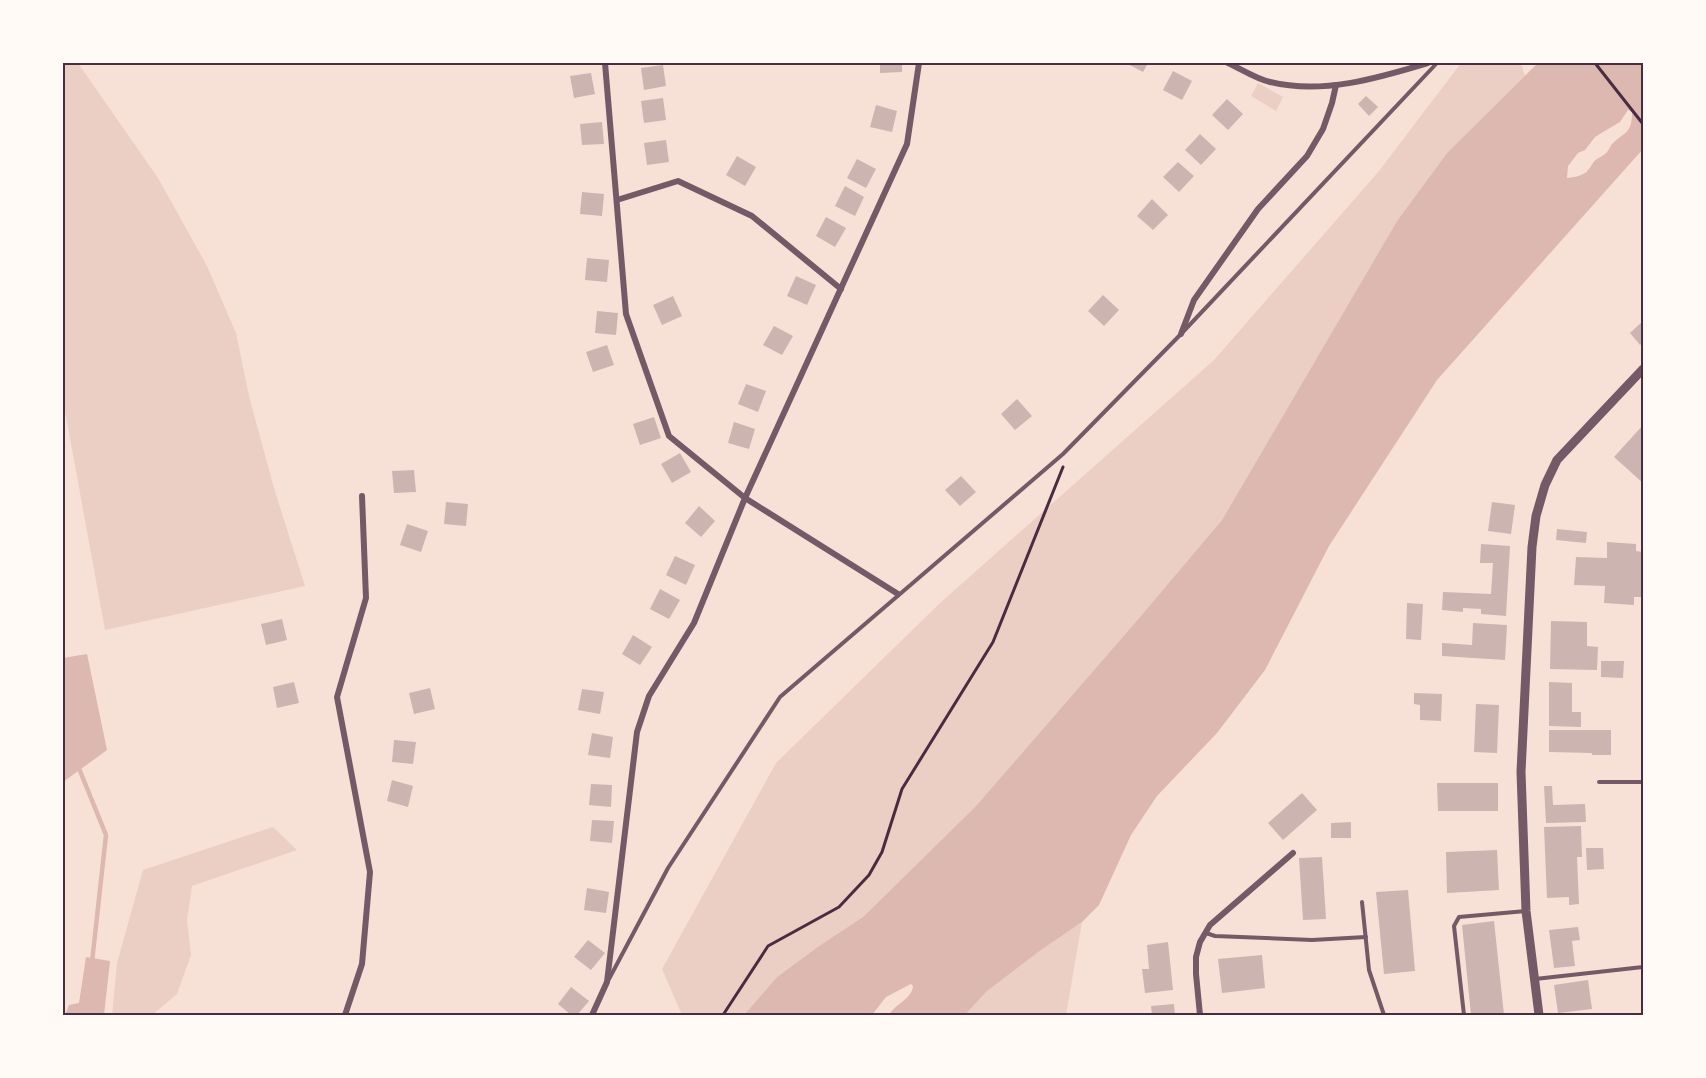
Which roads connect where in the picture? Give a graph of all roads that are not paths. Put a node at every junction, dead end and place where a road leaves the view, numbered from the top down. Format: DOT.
graph roads {
  1 [pos="605,63"];
  2 [pos="919,63"];
  3 [pos="1228,63"];
  4 [pos="1428,63"];
  5 [pos="1437,63"];
  6 [pos="1336,85"];
  7 [pos="617,200"];
  8 [pos="841,289"];
  9 [pos="1181,334"];
  10 [pos="1643,369"];
  11 [pos="362,496"];
  12 [pos="745,498"];
  13 [pos="898,594"];
  14 [pos="1599,782"];
  15 [pos="1643,782"];
  16 [pos="1293,853"];
  17 [pos="1362,902"];
  18 [pos="1526,911"];
  19 [pos="1205,933"];
  20 [pos="1366,937"];
  21 [pos="1643,967"];
  22 [pos="1535,979"];
  23 [pos="608,982"];
  24 [pos="345,1015"];
  25 [pos="592,1015"];
  26 [pos="1200,1015"];
  27 [pos="1384,1015"];
  28 [pos="1464,1015"];
  29 [pos="1539,1015"];
  1 -- 7 [label="street"];
  2 -- 8 [label="street"];
  3 -- 6 [label="street"];
  4 -- 6 [label="street"];
  5 -- 9 [label="lane"];
  6 -- 9 [label="street"];
  7 -- 8 [label="street"];
  7 -- 12 [label="street"];
  8 -- 12 [label="street"];
  9 -- 13 [label="lane"];
  10 -- 18 [label="street"];
  11 -- 24 [label="street"];
  12 -- 13 [label="street"];
  12 -- 23 [label="street"];
  13 -- 23 [label="lane"];
  14 -- 15 [label="lane"];
  16 -- 19 [label="street"];
  17 -- 20 [label="lane"];
  18 -- 22 [label="street"];
  18 -- 28 [label="lane"];
  19 -- 20 [label="lane"];
  19 -- 26 [label="street"];
  20 -- 27 [label="lane"];
  21 -- 22 [label="lane"];
  22 -- 29 [label="street"];
  23 -- 25 [label="street"];
}
